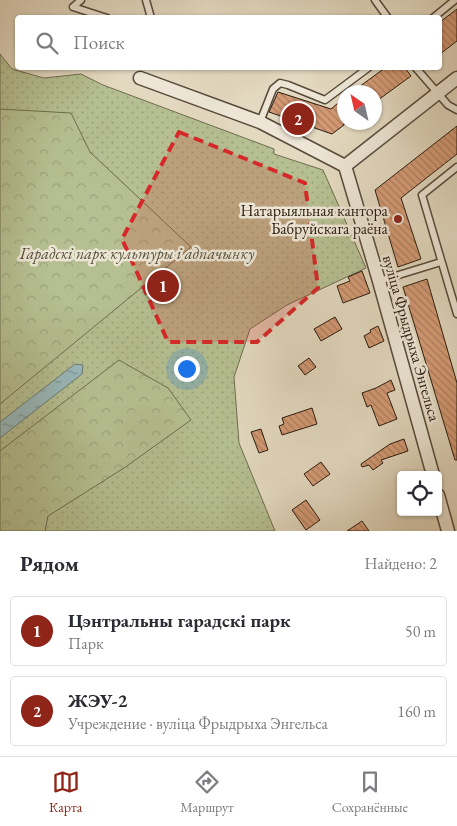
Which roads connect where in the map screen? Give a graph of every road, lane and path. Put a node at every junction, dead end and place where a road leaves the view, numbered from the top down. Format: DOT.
graph roads {
  1 [pos="81,0"];
  2 [pos="146,0"];
  3 [pos="375,0"];
  4 [pos="455,0"];
  5 [pos="98,15"];
  6 [pos="150,15"];
  7 [pos="386,15"];
  8 [pos="437,15"];
  9 [pos="365,70"];
  10 [pos="418,70"];
  11 [pos="141,75"];
  12 [pos="457,78"];
  13 [pos="438,93"];
  14 [pos="457,110"];
  15 [pos="260,122"];
  16 [pos="346,166"];
  17 [pos="457,167"];
  18 [pos="441,262"];
  19 [pos="379,281"];
  20 [pos="457,314"];
  21 [pos="432,471"];
  22 [pos="442,509"];
  23 [pos="448,531"];
  1 -- 5 [label="lane"];
  2 -- 6 [label="lane"];
  3 -- 7 [label="lane"];
  4 -- 8 [label="lane"];
  9 -- 15 [label="lane"];
  10 -- 13 [label="lane"];
  11 -- 15 [label="street"];
  12 -- 13 [label="street"];
  13 -- 14 [label="lane"];
  13 -- 16 [label="street"];
  15 -- 16 [label="street"];
  16 -- 19 [label="street, вуліца Фрыдрыха Энгельса"];
  17 -- 18 [label="lane"];
  18 -- 19 [label="lane"];
  18 -- 20 [label="lane"];
  19 -- 21 [label="street, вуліца Фрыдрыха Энгельса"];
  22 -- 23 [label="street"];
}
